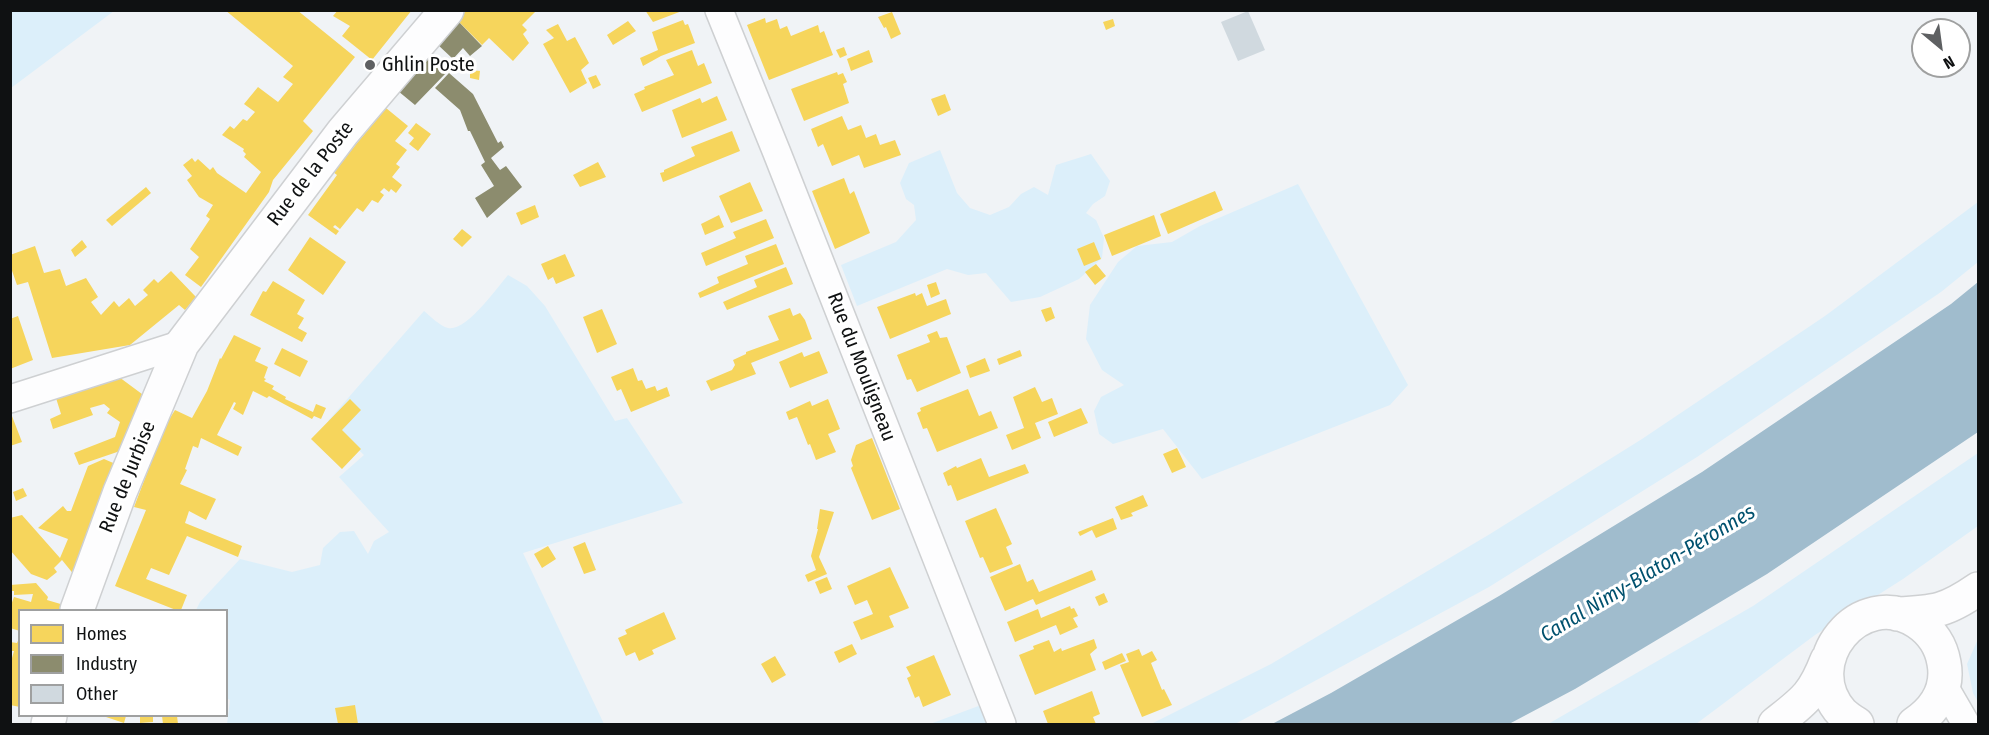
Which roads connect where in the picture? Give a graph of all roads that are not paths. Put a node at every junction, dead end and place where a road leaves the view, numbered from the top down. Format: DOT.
graph roads {
  1 [pos="447,10"];
  2 [pos="719,10"];
  3 [pos="182,344"];
  4 [pos="10,399"];
  5 [pos="1978,589"];
  6 [pos="1978,597"];
  7 [pos="77,609"];
  8 [pos="1896,614"];
  9 [pos="1827,660"];
  10 [pos="1945,678"];
  11 [pos="1850,719"];
  12 [pos="1930,721"];
  13 [pos="1002,724"];
  14 [pos="1775,724"];
  15 [pos="1782,724"];
  16 [pos="1966,724"];
  1 -- 3 [label="street, Rue de la Poste"];
  2 -- 13 [label="street, Rue du Mouligneau"];
  3 -- 4 [label="street"];
  3 -- 7 [label="street, Rue de Jurbise"];
  5 -- 8 [label="street"];
  6 -- 10 [label="street"];
  8 -- 9 [label="street"];
  8 -- 10 [label="street"];
  9 -- 11 [label="street"];
  9 -- 14 [label="street"];
  10 -- 12 [label="street"];
  10 -- 16 [label="street"];
  11 -- 15 [label="street"];
}
